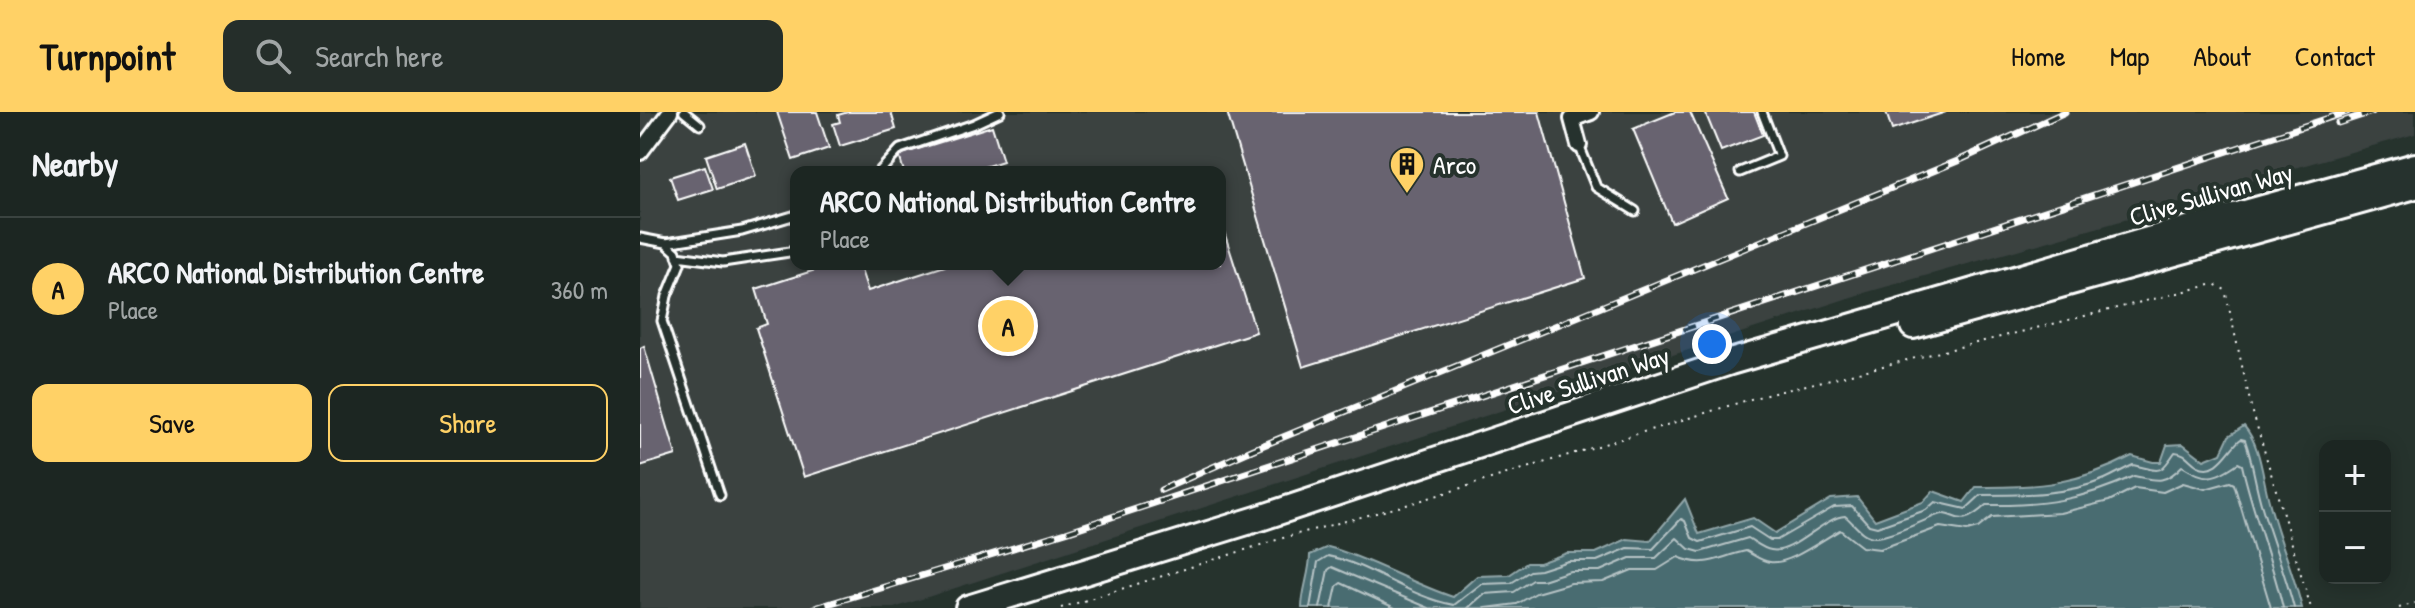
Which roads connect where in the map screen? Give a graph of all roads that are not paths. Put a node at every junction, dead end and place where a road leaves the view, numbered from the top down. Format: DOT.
graph roads {
  1 [pos="670,112"];
  2 [pos="684,112"];
  3 [pos="1000,112"];
  4 [pos="1591,112"];
  5 [pos="1762,112"];
  6 [pos="700,125"];
  7 [pos="1579,145"];
  8 [pos="640,152"];
  9 [pos="884,166"];
  10 [pos="2415,166"];
  11 [pos="1740,172"];
  12 [pos="2415,186"];
  13 [pos="1635,211"];
  14 [pos="790,217"];
  15 [pos="640,238"];
  16 [pos="666,243"];
  17 [pos="790,252"];
  18 [pos="677,256"];
  19 [pos="720,495"];
  20 [pos="968,608"];
  21 [pos="1022,608"];
  1 -- 8 [label="street"];
  2 -- 6 [label="lane"];
  3 -- 9 [label="lane"];
  4 -- 7 [label="street"];
  5 -- 11 [label="lane"];
  7 -- 13 [label="lane"];
  10 -- 20 [label="highway, Clive Sullivan Way"];
  12 -- 21 [label="highway, Clive Sullivan Way"];
  14 -- 16 [label="lane"];
  15 -- 16 [label="lane"];
  16 -- 18 [label="lane"];
  17 -- 18 [label="lane"];
  18 -- 19 [label="lane"];
}
